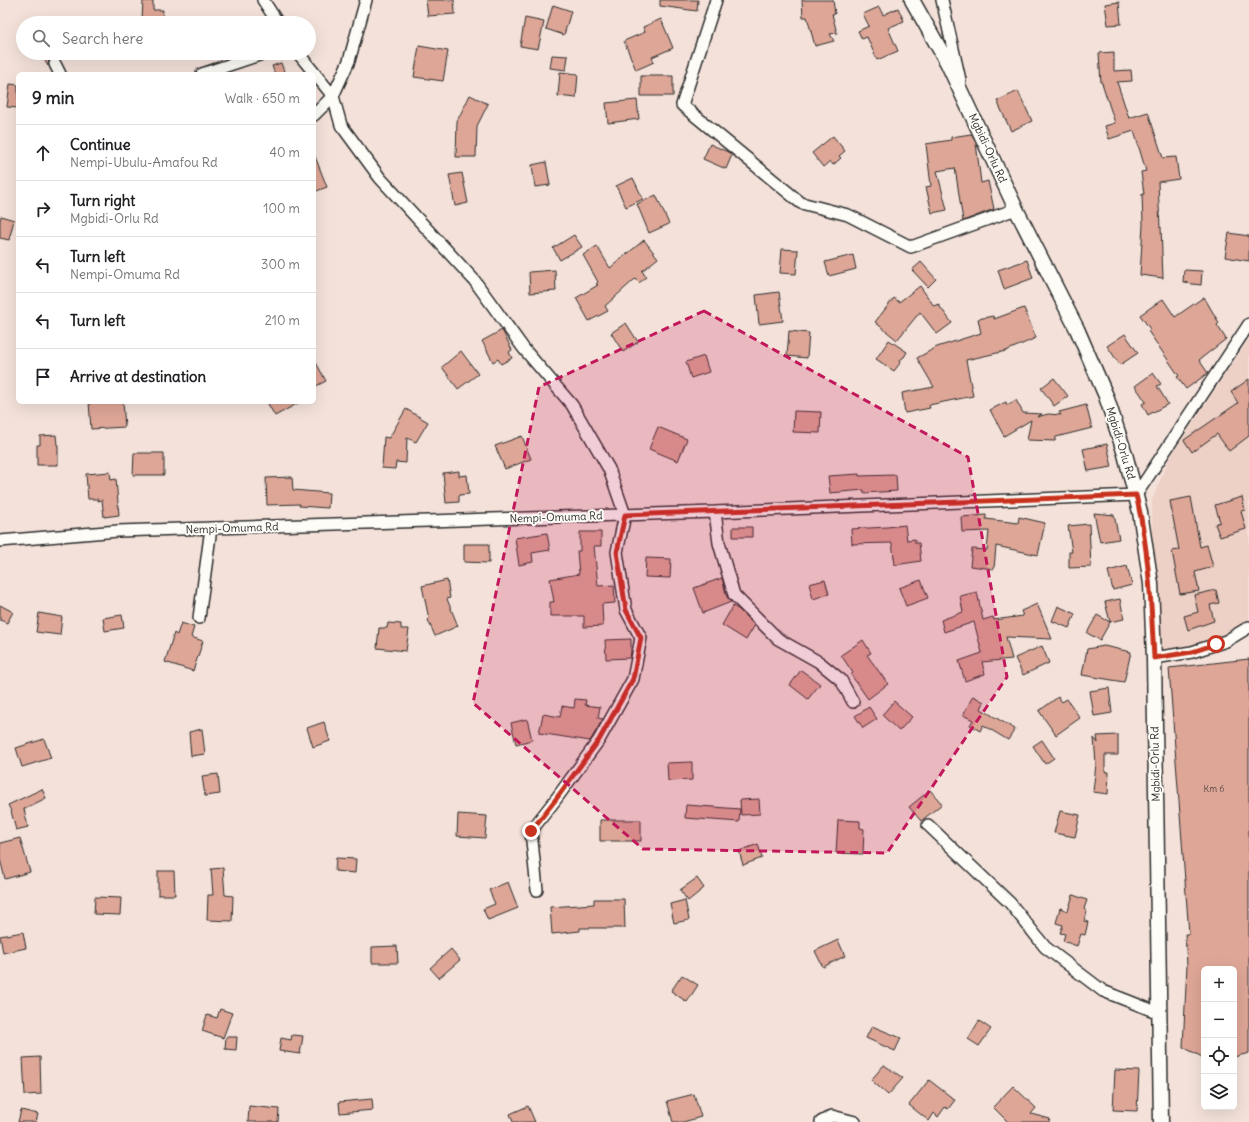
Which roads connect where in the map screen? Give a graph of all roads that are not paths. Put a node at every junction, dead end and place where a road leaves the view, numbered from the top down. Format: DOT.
graph roads {
  1 [pos="263,0"];
  2 [pos="366,0"];
  3 [pos="716,0"];
  4 [pos="912,0"];
  5 [pos="942,0"];
  6 [pos="273,16"];
  7 [pos="244,60"];
  8 [pos="304,60"];
  9 [pos="208,72"];
  10 [pos="313,72"];
  11 [pos="316,75"];
  12 [pos="333,96"];
  13 [pos="963,96"];
  14 [pos="316,113"];
  15 [pos="1016,209"];
  16 [pos="1249,324"];
  17 [pos="1136,495"];
  18 [pos="716,512"];
  19 [pos="625,515"];
  20 [pos="211,528"];
  21 [pos="0,541"];
  22 [pos="199,618"];
  23 [pos="1249,627"];
  24 [pos="1154,658"];
  25 [pos="853,702"];
  26 [pos="928,825"];
  27 [pos="537,890"];
  28 [pos="1159,1013"];
  29 [pos="821,1122"];
  30 [pos="855,1122"];
  31 [pos="1161,1122"];
  1 -- 6 [label="street"];
  2 -- 12 [label="street"];
  3 -- 15 [label="street"];
  4 -- 13 [label="main road, Mgbidi-Orlu Rd"];
  5 -- 13 [label="street"];
  7 -- 9 [label="street"];
  8 -- 10 [label="street"];
  11 -- 12 [label="street"];
  12 -- 14 [label="street"];
  12 -- 19 [label="street"];
  13 -- 15 [label="main road, Mgbidi-Orlu Rd"];
  15 -- 17 [label="main road, Mgbidi-Orlu Rd"];
  16 -- 17 [label="street"];
  17 -- 18 [label="street, Nempi-Omuma Rd"];
  17 -- 24 [label="main road, Mgbidi-Orlu Rd"];
  18 -- 19 [label="street, Nempi-Omuma Rd"];
  18 -- 25 [label="street"];
  19 -- 20 [label="street, Nempi-Omuma Rd"];
  19 -- 27 [label="street"];
  20 -- 21 [label="street, Nempi-Omuma Rd"];
  20 -- 22 [label="street"];
  23 -- 24 [label="street"];
  24 -- 28 [label="main road, Mgbidi-Orlu Rd"];
  26 -- 28 [label="street"];
  28 -- 31 [label="main road, Mgbidi-Orlu Rd"];
  29 -- 30 [label="street"];
}
